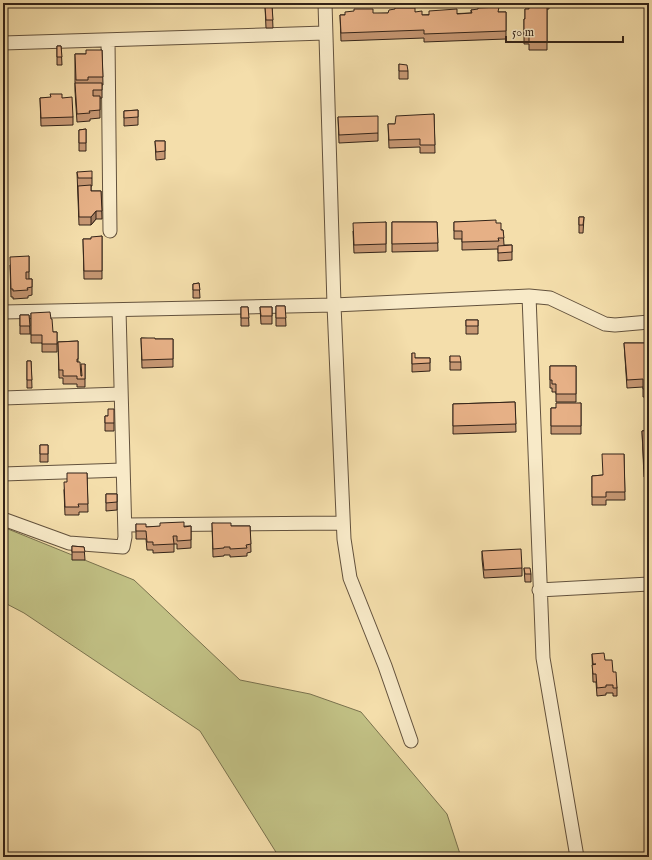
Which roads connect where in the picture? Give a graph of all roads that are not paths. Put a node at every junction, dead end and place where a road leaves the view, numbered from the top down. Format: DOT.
graph roads {
  1 [pos="324,3"];
  2 [pos="325,33"];
  3 [pos="108,40"];
  4 [pos="3,43"];
  5 [pos="110,231"];
  6 [pos="529,296"];
  7 [pos="334,305"];
  8 [pos="119,310"];
  9 [pos="3,312"];
  10 [pos="649,322"];
  11 [pos="121,394"];
  12 [pos="3,398"];
  13 [pos="123,470"];
  14 [pos="3,474"];
  15 [pos="3,519"];
  16 [pos="343,524"];
  17 [pos="125,525"];
  18 [pos="649,584"];
  19 [pos="539,590"];
  20 [pos="411,741"];
  21 [pos="577,857"];
  1 -- 2 [label="street"];
  2 -- 3 [label="street"];
  2 -- 7 [label="street"];
  3 -- 4 [label="street"];
  3 -- 5 [label="street"];
  6 -- 7 [label="street"];
  6 -- 10 [label="street"];
  6 -- 19 [label="street"];
  7 -- 8 [label="street"];
  7 -- 16 [label="street"];
  8 -- 9 [label="street"];
  8 -- 11 [label="street"];
  11 -- 12 [label="street"];
  11 -- 13 [label="street"];
  13 -- 14 [label="street"];
  13 -- 17 [label="street"];
  15 -- 17 [label="street"];
  16 -- 17 [label="street"];
  16 -- 20 [label="street"];
  18 -- 19 [label="street"];
  19 -- 21 [label="street"];
}
